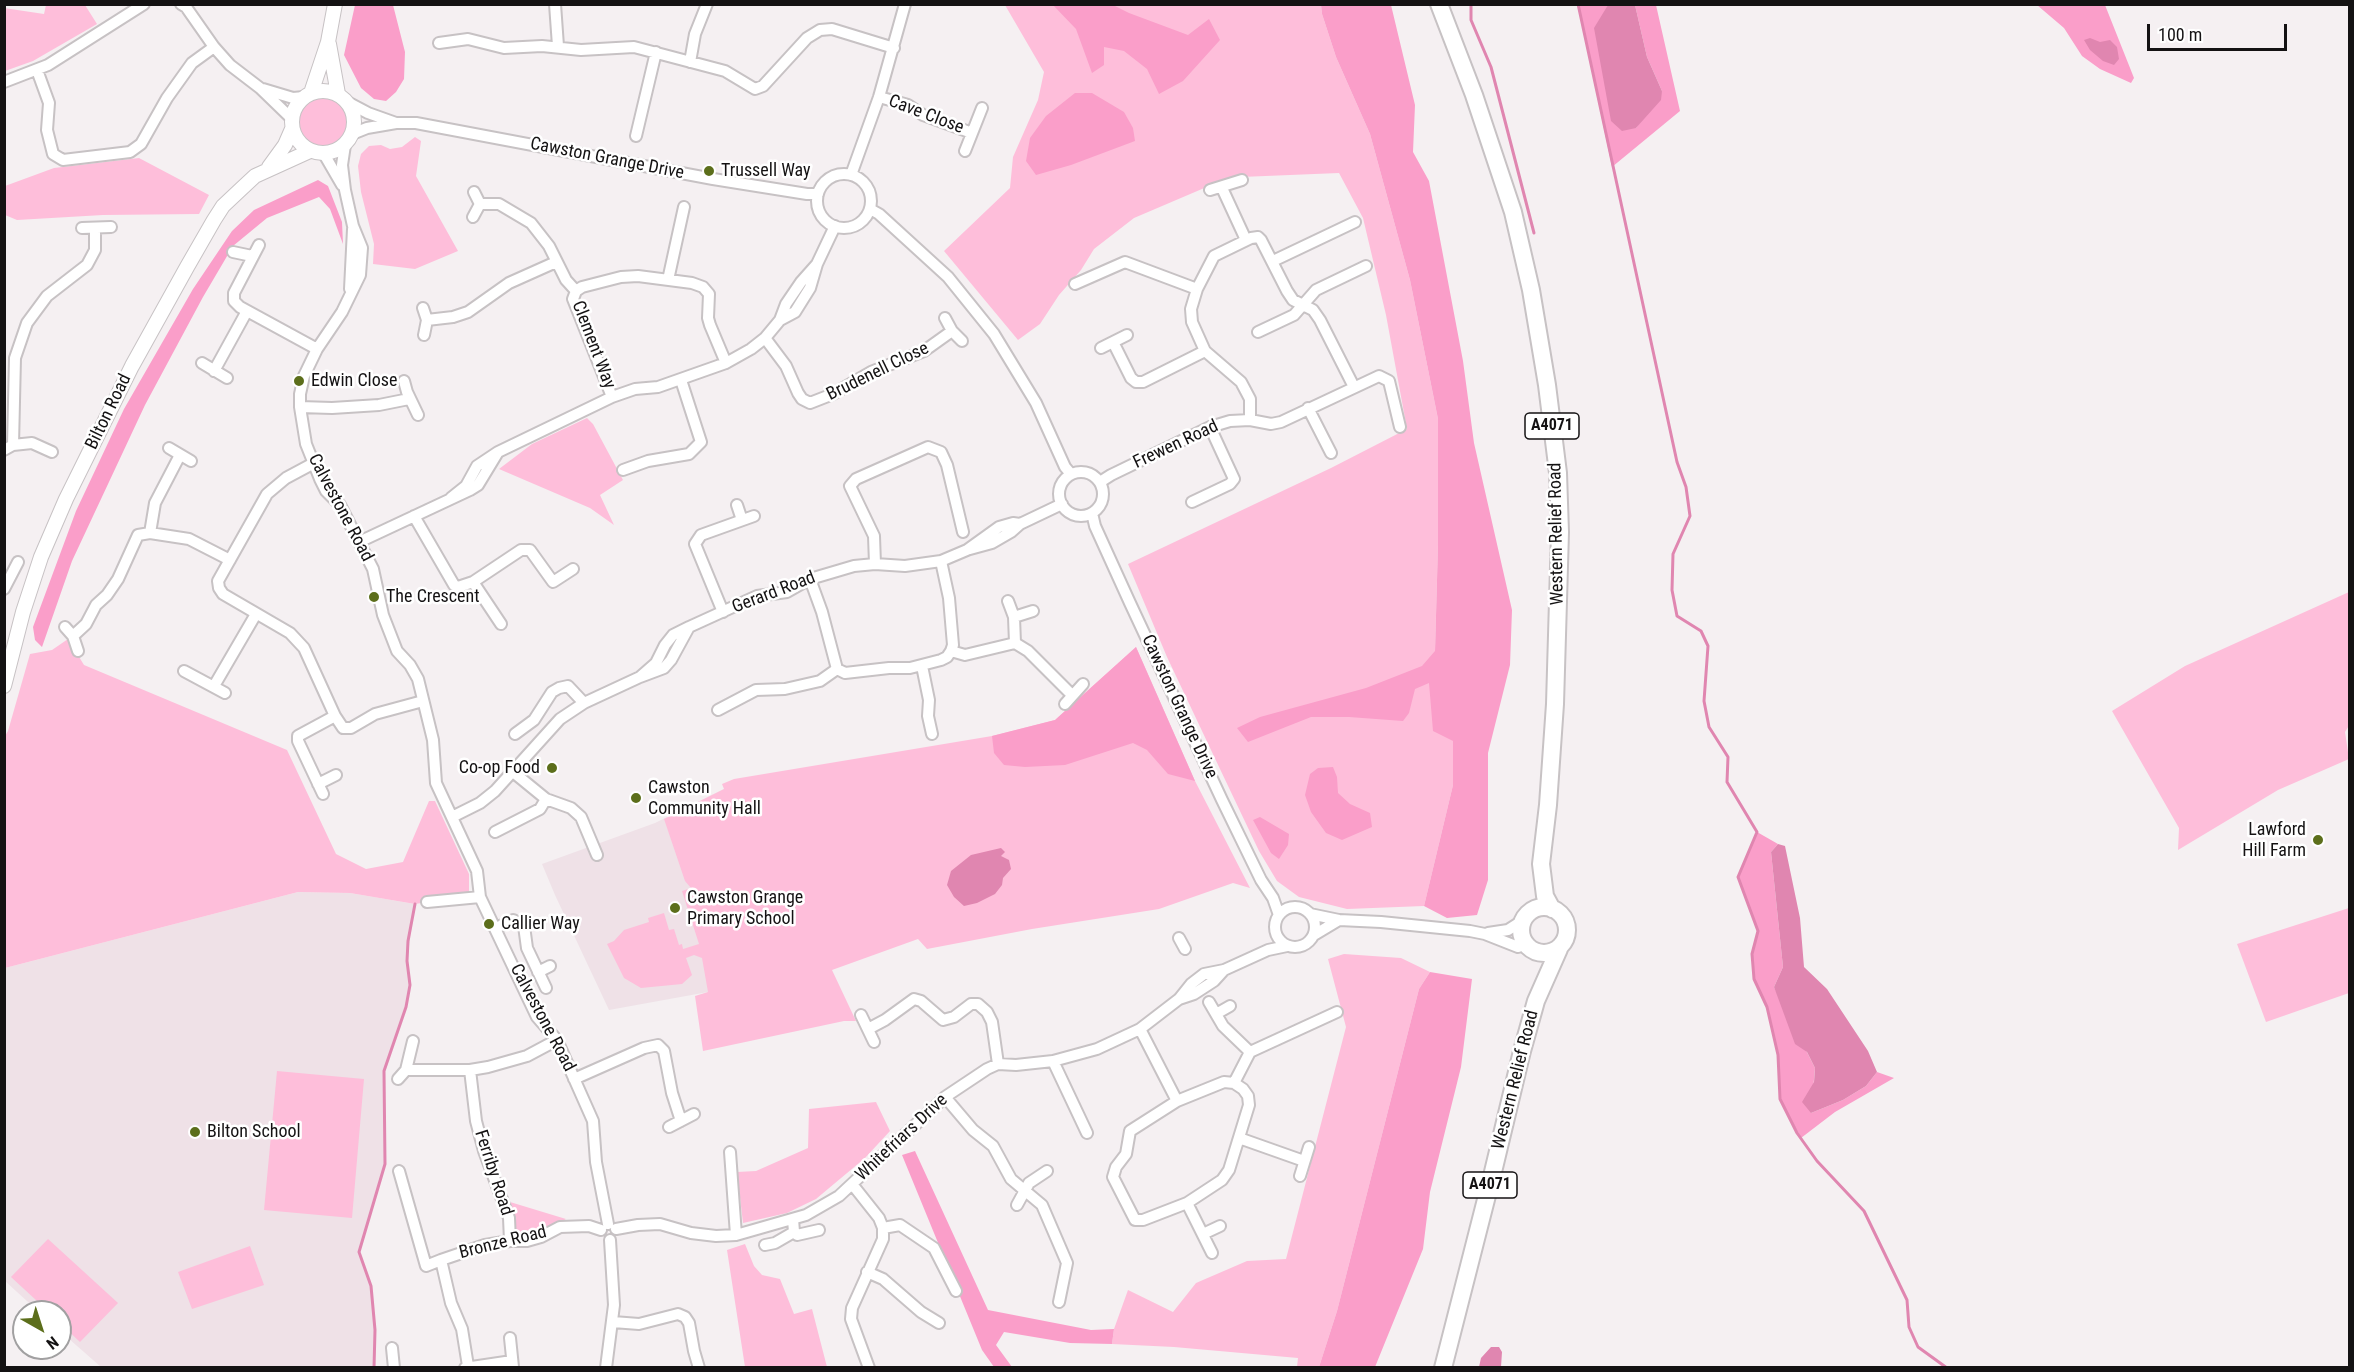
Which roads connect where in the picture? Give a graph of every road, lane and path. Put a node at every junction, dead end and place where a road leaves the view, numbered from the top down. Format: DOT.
graph roads {
  1 [pos="144,4"];
  2 [pos="180,4"];
  3 [pos="335,4"];
  4 [pos="555,4"];
  5 [pos="707,4"];
  6 [pos="905,4"];
  7 [pos="1439,4"];
  8 [pos="328,42"];
  9 [pos="439,44"];
  10 [pos="558,46"];
  11 [pos="214,47"];
  12 [pos="894,48"];
  13 [pos="656,52"];
  14 [pos="690,62"];
  15 [pos="38,70"];
  16 [pos="4,82"];
  17 [pos="260,88"];
  18 [pos="307,95"];
  19 [pos="879,97"];
  20 [pos="344,99"];
  21 [pos="982,108"];
  22 [pos="396,123"];
  23 [pos="292,124"];
  24 [pos="972,133"];
  25 [pos="636,136"];
  26 [pos="349,140"];
  27 [pos="309,151"];
  28 [pos="965,151"];
  29 [pos="324,154"];
  30 [pos="268,169"];
  31 [pos="850,175"];
  32 [pos="1242,180"];
  33 [pos="1222,188"];
  34 [pos="345,190"];
  35 [pos="1210,190"];
  36 [pos="474,192"];
  37 [pos="818,194"];
  38 [pos="480,204"];
  39 [pos="684,207"];
  40 [pos="870,209"];
  41 [pos="473,217"];
  42 [pos="1355,222"];
  43 [pos="835,226"];
  44 [pos="111,227"];
  45 [pos="82,228"];
  46 [pos="95,228"];
  47 [pos="1246,240"];
  48 [pos="259,245"];
  49 [pos="233,252"];
  50 [pos="252,256"];
  51 [pos="1273,261"];
  52 [pos="556,262"];
  53 [pos="1366,266"];
  54 [pos="668,280"];
  55 [pos="1075,284"];
  56 [pos="1197,289"];
  57 [pos="576,291"];
  58 [pos="1304,305"];
  59 [pos="423,308"];
  60 [pos="247,311"];
  61 [pos="945,318"];
  62 [pos="427,320"];
  63 [pos="952,331"];
  64 [pos="1258,332"];
  65 [pos="424,335"];
  66 [pos="1127,335"];
  67 [pos="765,338"];
  68 [pos="962,341"];
  69 [pos="1113,342"];
  70 [pos="1101,348"];
  71 [pos="317,349"];
  72 [pos="1205,351"];
  73 [pos="202,363"];
  74 [pos="726,363"];
  75 [pos="214,371"];
  76 [pos="228,378"];
  77 [pos="681,380"];
  78 [pos="404,381"];
  79 [pos="1354,387"];
  80 [pos="612,397"];
  81 [pos="409,399"];
  82 [pos="300,407"];
  83 [pos="1308,408"];
  84 [pos="418,415"];
  85 [pos="1250,420"];
  86 [pos="1210,427"];
  87 [pos="1400,427"];
  88 [pos="9,448"];
  89 [pos="169,448"];
  90 [pos="52,452"];
  91 [pos="1331,453"];
  92 [pos="180,455"];
  93 [pos="191,461"];
  94 [pos="314,463"];
  95 [pos="623,470"];
  96 [pos="1071,474"];
  97 [pos="1101,482"];
  98 [pos="1192,502"];
  99 [pos="1062,504"];
  100 [pos="737,505"];
  101 [pos="1092,513"];
  102 [pos="414,516"];
  103 [pos="754,516"];
  104 [pos="742,520"];
  105 [pos="963,532"];
  106 [pos="150,533"];
  107 [pos="359,542"];
  108 [pos="230,560"];
  109 [pos="940,561"];
  110 [pos="18,562"];
  111 [pos="875,564"];
  112 [pos="573,570"];
  113 [pos="7,573"];
  114 [pos="810,579"];
  115 [pos="473,582"];
  116 [pos="4,589"];
  117 [pos="1008,601"];
  118 [pos="1033,611"];
  119 [pos="723,612"];
  120 [pos="256,614"];
  121 [pos="1014,617"];
  122 [pos="501,624"];
  123 [pos="64,627"];
  124 [pos="73,636"];
  125 [pos="1015,643"];
  126 [pos="78,651"];
  127 [pos="951,651"];
  128 [pos="8,658"];
  129 [pos="922,666"];
  130 [pos="837,669"];
  131 [pos="184,671"];
  132 [pos="1083,684"];
  133 [pos="4,686"];
  134 [pos="214,686"];
  135 [pos="225,693"];
  136 [pos="423,701"];
  137 [pos="584,703"];
  138 [pos="718,710"];
  139 [pos="335,716"];
  140 [pos="515,734"];
  141 [pos="932,734"];
  142 [pos="513,772"];
  143 [pos="336,776"];
  144 [pos="546,799"];
  145 [pos="452,817"];
  146 [pos="495,832"];
  147 [pos="597,855"];
  148 [pos="1541,864"];
  149 [pos="480,897"];
  150 [pos="1273,898"];
  151 [pos="428,902"];
  152 [pos="1294,907"];
  153 [pos="1552,909"];
  154 [pos="1310,914"];
  155 [pos="1279,915"];
  156 [pos="1527,916"];
  157 [pos="1339,921"];
  158 [pos="496,928"];
  159 [pos="1276,932"];
  160 [pos="1485,934"];
  161 [pos="1314,936"];
  162 [pos="1179,938"];
  163 [pos="1287,946"];
  164 [pos="1532,948"];
  165 [pos="1185,949"];
  166 [pos="1558,949"];
  167 [pos="1268,950"];
  168 [pos="550,966"];
  169 [pos="538,972"];
  170 [pos="546,988"];
  171 [pos="1536,1001"];
  172 [pos="1209,1002"];
  173 [pos="1230,1006"];
  174 [pos="1337,1012"];
  175 [pos="1215,1014"];
  176 [pos="861,1015"];
  177 [pos="868,1029"];
  178 [pos="1140,1029"];
  179 [pos="557,1040"];
  180 [pos="413,1041"];
  181 [pos="874,1042"];
  182 [pos="1250,1052"];
  183 [pos="1053,1061"];
  184 [pos="998,1064"];
  185 [pos="406,1070"];
  186 [pos="470,1070"];
  187 [pos="398,1079"];
  188 [pos="574,1079"];
  189 [pos="1234,1083"];
  190 [pos="945,1096"];
  191 [pos="1177,1101"];
  192 [pos="694,1114"];
  193 [pos="681,1121"];
  194 [pos="669,1127"];
  195 [pos="1087,1133"];
  196 [pos="1239,1138"];
  197 [pos="1309,1146"];
  198 [pos="730,1152"];
  199 [pos="1304,1161"];
  200 [pos="399,1171"];
  201 [pos="1047,1171"];
  202 [pos="1300,1176"];
  203 [pos="852,1184"];
  204 [pos="1026,1190"];
  205 [pos="1187,1203"];
  206 [pos="1017,1205"];
  207 [pos="793,1219"];
  208 [pos="1220,1226"];
  209 [pos="609,1228"];
  210 [pos="884,1228"];
  211 [pos="819,1230"];
  212 [pos="794,1232"];
  213 [pos="1203,1234"];
  214 [pos="736,1235"];
  215 [pos="510,1241"];
  216 [pos="765,1245"];
  217 [pos="1212,1253"];
  218 [pos="441,1260"];
  219 [pos="867,1272"];
  220 [pos="956,1291"];
  221 [pos="1059,1302"];
  222 [pos="613,1322"];
  223 [pos="939,1323"];
  224 [pos="510,1338"];
  225 [pos="392,1348"];
  226 [pos="513,1364"];
  227 [pos="467,1367"];
  228 [pos="394,1368"];
  229 [pos="606,1368"];
  230 [pos="699,1368"];
  231 [pos="869,1368"];
  232 [pos="1443,1368"];
  1 -- 15 [label="street"];
  2 -- 11 [label="street"];
  3 -- 8 [label="main road"];
  4 -- 10 [label="street"];
  5 -- 14 [label="street"];
  6 -- 12 [label="street"];
  7 -- 148 [label="highway, Western Relief Road / A4071"];
  8 -- 18 [label="main road"];
  8 -- 20 [label="main road"];
  9 -- 10 [label="street"];
  10 -- 13 [label="street"];
  11 -- 15 [label="street"];
  11 -- 17 [label="street"];
  12 -- 14 [label="street"];
  12 -- 19 [label="street"];
  13 -- 14 [label="street"];
  13 -- 25 [label="street"];
  15 -- 16 [label="street"];
  17 -- 18 [label="street"];
  17 -- 23 [label="street"];
  18 -- 20 [label="main road"];
  18 -- 23 [label="main road"];
  19 -- 24 [label="street, Cave Close"];
  19 -- 31 [label="street"];
  20 -- 22 [label="street, Cawston Grange Drive"];
  20 -- 26 [label="main road"];
  21 -- 24 [label="street, Cave Close"];
  22 -- 26 [label="street, Cawston Grange Drive"];
  22 -- 37 [label="street, Cawston Grange Drive"];
  23 -- 27 [label="main road"];
  23 -- 30 [label="main road, Bilton Road"];
  24 -- 28 [label="street, Cave Close"];
  26 -- 29 [label="main road"];
  26 -- 34 [label="street, Calvestone Road"];
  27 -- 29 [label="main road"];
  27 -- 30 [label="main road, Bilton Road"];
  29 -- 34 [label="street, Calvestone Road"];
  30 -- 128 [label="main road, Bilton Road"];
  31 -- 37 [label="street"];
  31 -- 40 [label="street"];
  32 -- 33 [label="street"];
  33 -- 35 [label="street"];
  33 -- 47 [label="street"];
  34 -- 71 [label="street, Calvestone Road"];
  36 -- 38 [label="street"];
  37 -- 43 [label="street"];
  38 -- 41 [label="street"];
  38 -- 52 [label="street"];
  39 -- 54 [label="street"];
  40 -- 43 [label="street"];
  40 -- 96 [label="street"];
  42 -- 51 [label="street"];
  43 -- 67 [label="street"];
  44 -- 46 [label="street"];
  45 -- 46 [label="street"];
  46 -- 88 [label="street"];
  47 -- 51 [label="street"];
  47 -- 56 [label="street"];
  48 -- 50 [label="street"];
  49 -- 50 [label="street"];
  50 -- 60 [label="street"];
  51 -- 58 [label="street"];
  52 -- 57 [label="street"];
  52 -- 62 [label="street"];
  53 -- 58 [label="street"];
  54 -- 57 [label="street, Clement Way"];
  54 -- 74 [label="street, Clement Way"];
  55 -- 56 [label="street"];
  56 -- 72 [label="street"];
  57 -- 80 [label="street, Clement Way"];
  58 -- 64 [label="street"];
  58 -- 79 [label="street"];
  59 -- 62 [label="street"];
  60 -- 71 [label="street"];
  60 -- 75 [label="street"];
  61 -- 63 [label="street"];
  62 -- 65 [label="street"];
  63 -- 67 [label="street, Brudenell Close"];
  63 -- 68 [label="street"];
  66 -- 69 [label="street"];
  67 -- 74 [label="street"];
  69 -- 70 [label="street"];
  69 -- 72 [label="street"];
  71 -- 82 [label="street, Calvestone Road"];
  72 -- 85 [label="street"];
  73 -- 75 [label="street"];
  74 -- 77 [label="street"];
  75 -- 76 [label="street"];
  77 -- 80 [label="street"];
  77 -- 95 [label="street"];
  78 -- 81 [label="street"];
  79 -- 83 [label="street, Frewen Road"];
  79 -- 87 [label="street, Frewen Road"];
  80 -- 102 [label="street"];
  81 -- 82 [label="street"];
  81 -- 84 [label="street"];
  82 -- 94 [label="street, Calvestone Road"];
  83 -- 85 [label="street, Frewen Road"];
  83 -- 91 [label="street"];
  85 -- 86 [label="street, Frewen Road"];
  86 -- 97 [label="street, Frewen Road"];
  86 -- 98 [label="street"];
  88 -- 90 [label="street"];
  89 -- 92 [label="street"];
  92 -- 93 [label="street"];
  92 -- 106 [label="street"];
  94 -- 107 [label="street, Calvestone Road"];
  94 -- 108 [label="street"];
  96 -- 97 [label="street"];
  96 -- 99 [label="street"];
  97 -- 101 [label="street"];
  99 -- 101 [label="street"];
  99 -- 109 [label="street, Gerard Road"];
  100 -- 104 [label="street"];
  101 -- 150 [label="street, Cawston Grange Drive"];
  102 -- 107 [label="street"];
  102 -- 115 [label="street"];
  103 -- 104 [label="street"];
  104 -- 119 [label="street"];
  105 -- 111 [label="street"];
  106 -- 108 [label="street"];
  106 -- 124 [label="street"];
  107 -- 136 [label="street, Calvestone Road"];
  108 -- 120 [label="street"];
  109 -- 111 [label="street, Gerard Road"];
  109 -- 127 [label="street"];
  110 -- 113 [label="street"];
  111 -- 114 [label="street, Gerard Road"];
  112 -- 115 [label="street"];
  113 -- 116 [label="street"];
  114 -- 119 [label="street, Gerard Road"];
  114 -- 130 [label="street"];
  115 -- 122 [label="street"];
  117 -- 121 [label="street"];
  118 -- 121 [label="street"];
  119 -- 137 [label="street, Gerard Road"];
  120 -- 134 [label="street"];
  120 -- 139 [label="street"];
  121 -- 125 [label="street"];
  123 -- 124 [label="street"];
  124 -- 126 [label="street"];
  125 -- 127 [label="street"];
  125 -- 132 [label="street"];
  127 -- 129 [label="street"];
  128 -- 133 [label="main road, Bilton Road"];
  129 -- 130 [label="street"];
  129 -- 141 [label="street"];
  130 -- 138 [label="street"];
  131 -- 134 [label="street"];
  134 -- 135 [label="street"];
  136 -- 139 [label="street"];
  136 -- 145 [label="street, Calvestone Road"];
  137 -- 140 [label="street"];
  137 -- 142 [label="street, Gerard Road"];
  139 -- 143 [label="street"];
  142 -- 144 [label="street"];
  142 -- 145 [label="street, Gerard Road"];
  144 -- 146 [label="street"];
  144 -- 147 [label="street"];
  145 -- 149 [label="street, Calvestone Road"];
  148 -- 153 [label="highway, Western Relief Road / A4071"];
  148 -- 156 [label="highway, Western Relief Road / A4071"];
  149 -- 151 [label="street"];
  149 -- 158 [label="street, Calvestone Road"];
  150 -- 152 [label="street"];
  150 -- 155 [label="street, Cawston Grange Drive"];
  152 -- 154 [label="street"];
  152 -- 155 [label="street"];
  153 -- 156 [label="highway"];
  153 -- 166 [label="highway, A4071"];
  154 -- 157 [label="street"];
  154 -- 161 [label="street"];
  155 -- 159 [label="street"];
  156 -- 160 [label="street"];
  156 -- 164 [label="highway, A4071"];
  157 -- 160 [label="street"];
  157 -- 161 [label="street"];
  158 -- 169 [label="street"];
  158 -- 179 [label="street, Calvestone Road"];
  159 -- 163 [label="street"];
  159 -- 167 [label="street"];
  160 -- 164 [label="street"];
  161 -- 163 [label="street"];
  162 -- 165 [label="street"];
  163 -- 167 [label="street"];
  164 -- 166 [label="highway"];
  164 -- 171 [label="highway, Western Relief Road / A4071"];
  166 -- 171 [label="highway, Western Relief Road / A4071"];
  167 -- 178 [label="street"];
  168 -- 169 [label="street"];
  169 -- 170 [label="street"];
  171 -- 232 [label="highway, Western Relief Road / A4071"];
  172 -- 175 [label="street"];
  173 -- 175 [label="street"];
  174 -- 182 [label="street"];
  175 -- 182 [label="street"];
  176 -- 177 [label="street"];
  177 -- 181 [label="street"];
  177 -- 184 [label="street"];
  178 -- 183 [label="street"];
  178 -- 191 [label="street"];
  179 -- 186 [label="street"];
  179 -- 188 [label="street, Calvestone Road"];
  180 -- 185 [label="street"];
  182 -- 189 [label="street"];
  183 -- 184 [label="street"];
  183 -- 195 [label="street"];
  184 -- 190 [label="street, Whitefriars Drive"];
  185 -- 186 [label="street"];
  185 -- 187 [label="street"];
  186 -- 215 [label="street, Ferriby Road"];
  188 -- 193 [label="street"];
  188 -- 209 [label="street, Calvestone Road"];
  189 -- 191 [label="street"];
  189 -- 196 [label="street"];
  190 -- 203 [label="street, Whitefriars Drive"];
  190 -- 204 [label="street"];
  191 -- 205 [label="street"];
  192 -- 193 [label="street"];
  193 -- 194 [label="street"];
  196 -- 199 [label="street"];
  196 -- 205 [label="street"];
  197 -- 199 [label="street"];
  198 -- 214 [label="street"];
  199 -- 202 [label="street"];
  200 -- 218 [label="street"];
  201 -- 204 [label="street"];
  203 -- 207 [label="street, Whitefriars Drive"];
  203 -- 210 [label="street"];
  204 -- 206 [label="street"];
  204 -- 221 [label="street"];
  205 -- 213 [label="street"];
  207 -- 212 [label="street"];
  207 -- 214 [label="street, Whitefriars Drive"];
  208 -- 213 [label="street"];
  209 -- 214 [label="street, Whitefriars Drive"];
  209 -- 215 [label="street, Bronze Road"];
  209 -- 222 [label="street"];
  210 -- 219 [label="street"];
  210 -- 220 [label="street"];
  211 -- 212 [label="street"];
  212 -- 216 [label="street"];
  213 -- 217 [label="street"];
  215 -- 218 [label="street, Bronze Road"];
  218 -- 227 [label="street, Bronze Road"];
  219 -- 223 [label="street"];
  219 -- 231 [label="street"];
  222 -- 229 [label="street"];
  222 -- 230 [label="street"];
  224 -- 226 [label="street, Bronze Road"];
  225 -- 228 [label="street"];
  226 -- 227 [label="street, Bronze Road"];
}
